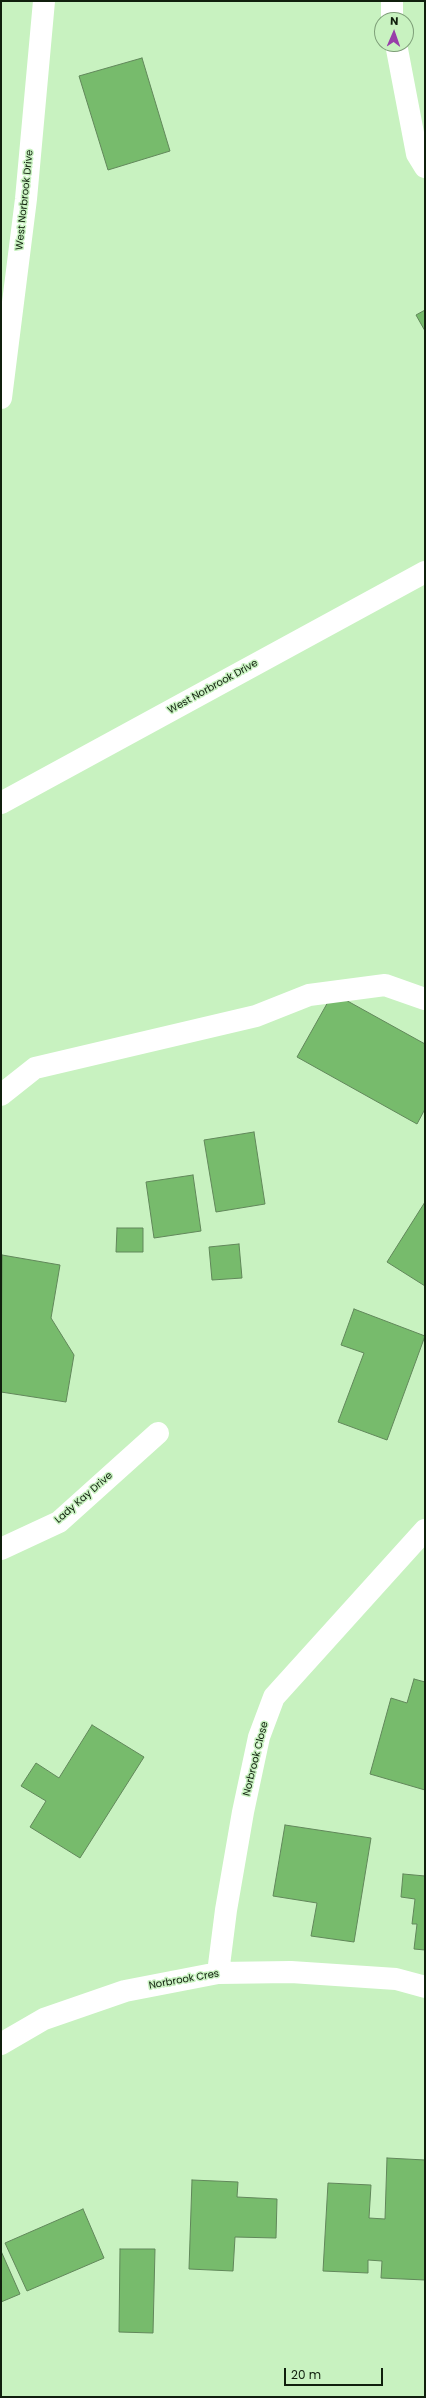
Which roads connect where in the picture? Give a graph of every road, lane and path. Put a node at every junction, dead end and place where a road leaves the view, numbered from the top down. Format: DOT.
graph roads {
  1 [pos="44,1"];
  2 [pos="392,1"];
  3 [pos="392,12"];
  4 [pos="398,52"];
  5 [pos="425,167"];
  6 [pos="1,398"];
  7 [pos="425,572"];
  8 [pos="1,803"];
  9 [pos="425,999"];
  10 [pos="1,1095"];
  11 [pos="158,1433"];
  12 [pos="422,1542"];
  13 [pos="1,1550"];
  14 [pos="218,1973"];
  15 [pos="425,1987"];
  16 [pos="1,2044"];
  1 -- 6 [label="street, West Norbrook Drive"];
  2 -- 3 [label="street"];
  4 -- 5 [label="street"];
  7 -- 8 [label="street, West Norbrook Drive"];
  9 -- 10 [label="street"];
  11 -- 13 [label="street, Lady Kay Drive"];
  12 -- 14 [label="street, Norbrook Close"];
  14 -- 15 [label="street, Norbrook Cres"];
  14 -- 16 [label="street, Norbrook Cres"];
}
